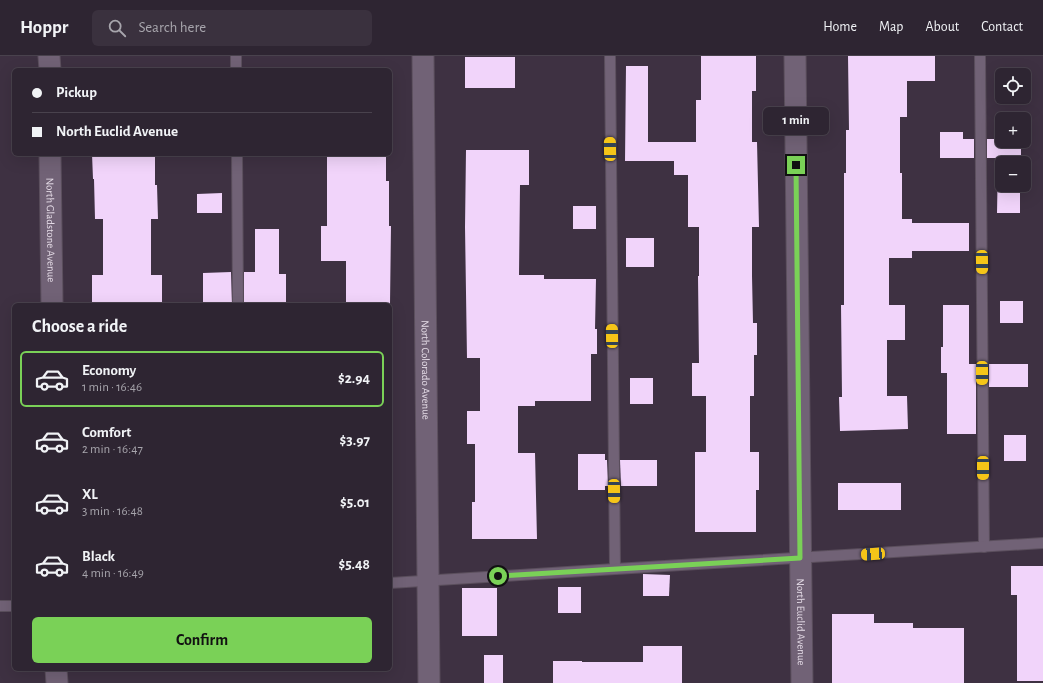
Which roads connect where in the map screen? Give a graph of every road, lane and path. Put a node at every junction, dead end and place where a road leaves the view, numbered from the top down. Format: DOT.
graph roads {
  1 [pos="50,56"];
  2 [pos="236,56"];
  3 [pos="423,56"];
  4 [pos="610,56"];
  5 [pos="795,56"];
  6 [pos="980,56"];
  7 [pos="50,68"];
  8 [pos="236,68"];
  9 [pos="50,156"];
  10 [pos="237,156"];
  11 [pos="52,303"];
  12 [pos="238,303"];
  13 [pos="1043,543"];
  14 [pos="984,547"];
  15 [pos="800,558"];
  16 [pos="615,568"];
  17 [pos="428,581"];
  18 [pos="392,583"];
  19 [pos="0,606"];
  20 [pos="12,606"];
  21 [pos="56,671"];
  22 [pos="57,683"];
  23 [pos="429,683"];
  24 [pos="802,683"];
  1 -- 7 [label="street"];
  2 -- 8 [label="lane"];
  3 -- 17 [label="street, North Colorado Avenue"];
  4 -- 16 [label="lane"];
  5 -- 15 [label="street, North Euclid Avenue"];
  6 -- 14 [label="lane"];
  9 -- 11 [label="street, North Gladstone Avenue"];
  10 -- 12 [label="lane"];
  13 -- 14 [label="lane"];
  14 -- 15 [label="lane"];
  15 -- 16 [label="lane"];
  15 -- 24 [label="street, North Euclid Avenue"];
  16 -- 17 [label="lane"];
  17 -- 18 [label="lane"];
  17 -- 23 [label="street, North Colorado Avenue"];
  19 -- 20 [label="lane"];
  21 -- 22 [label="street"];
}
